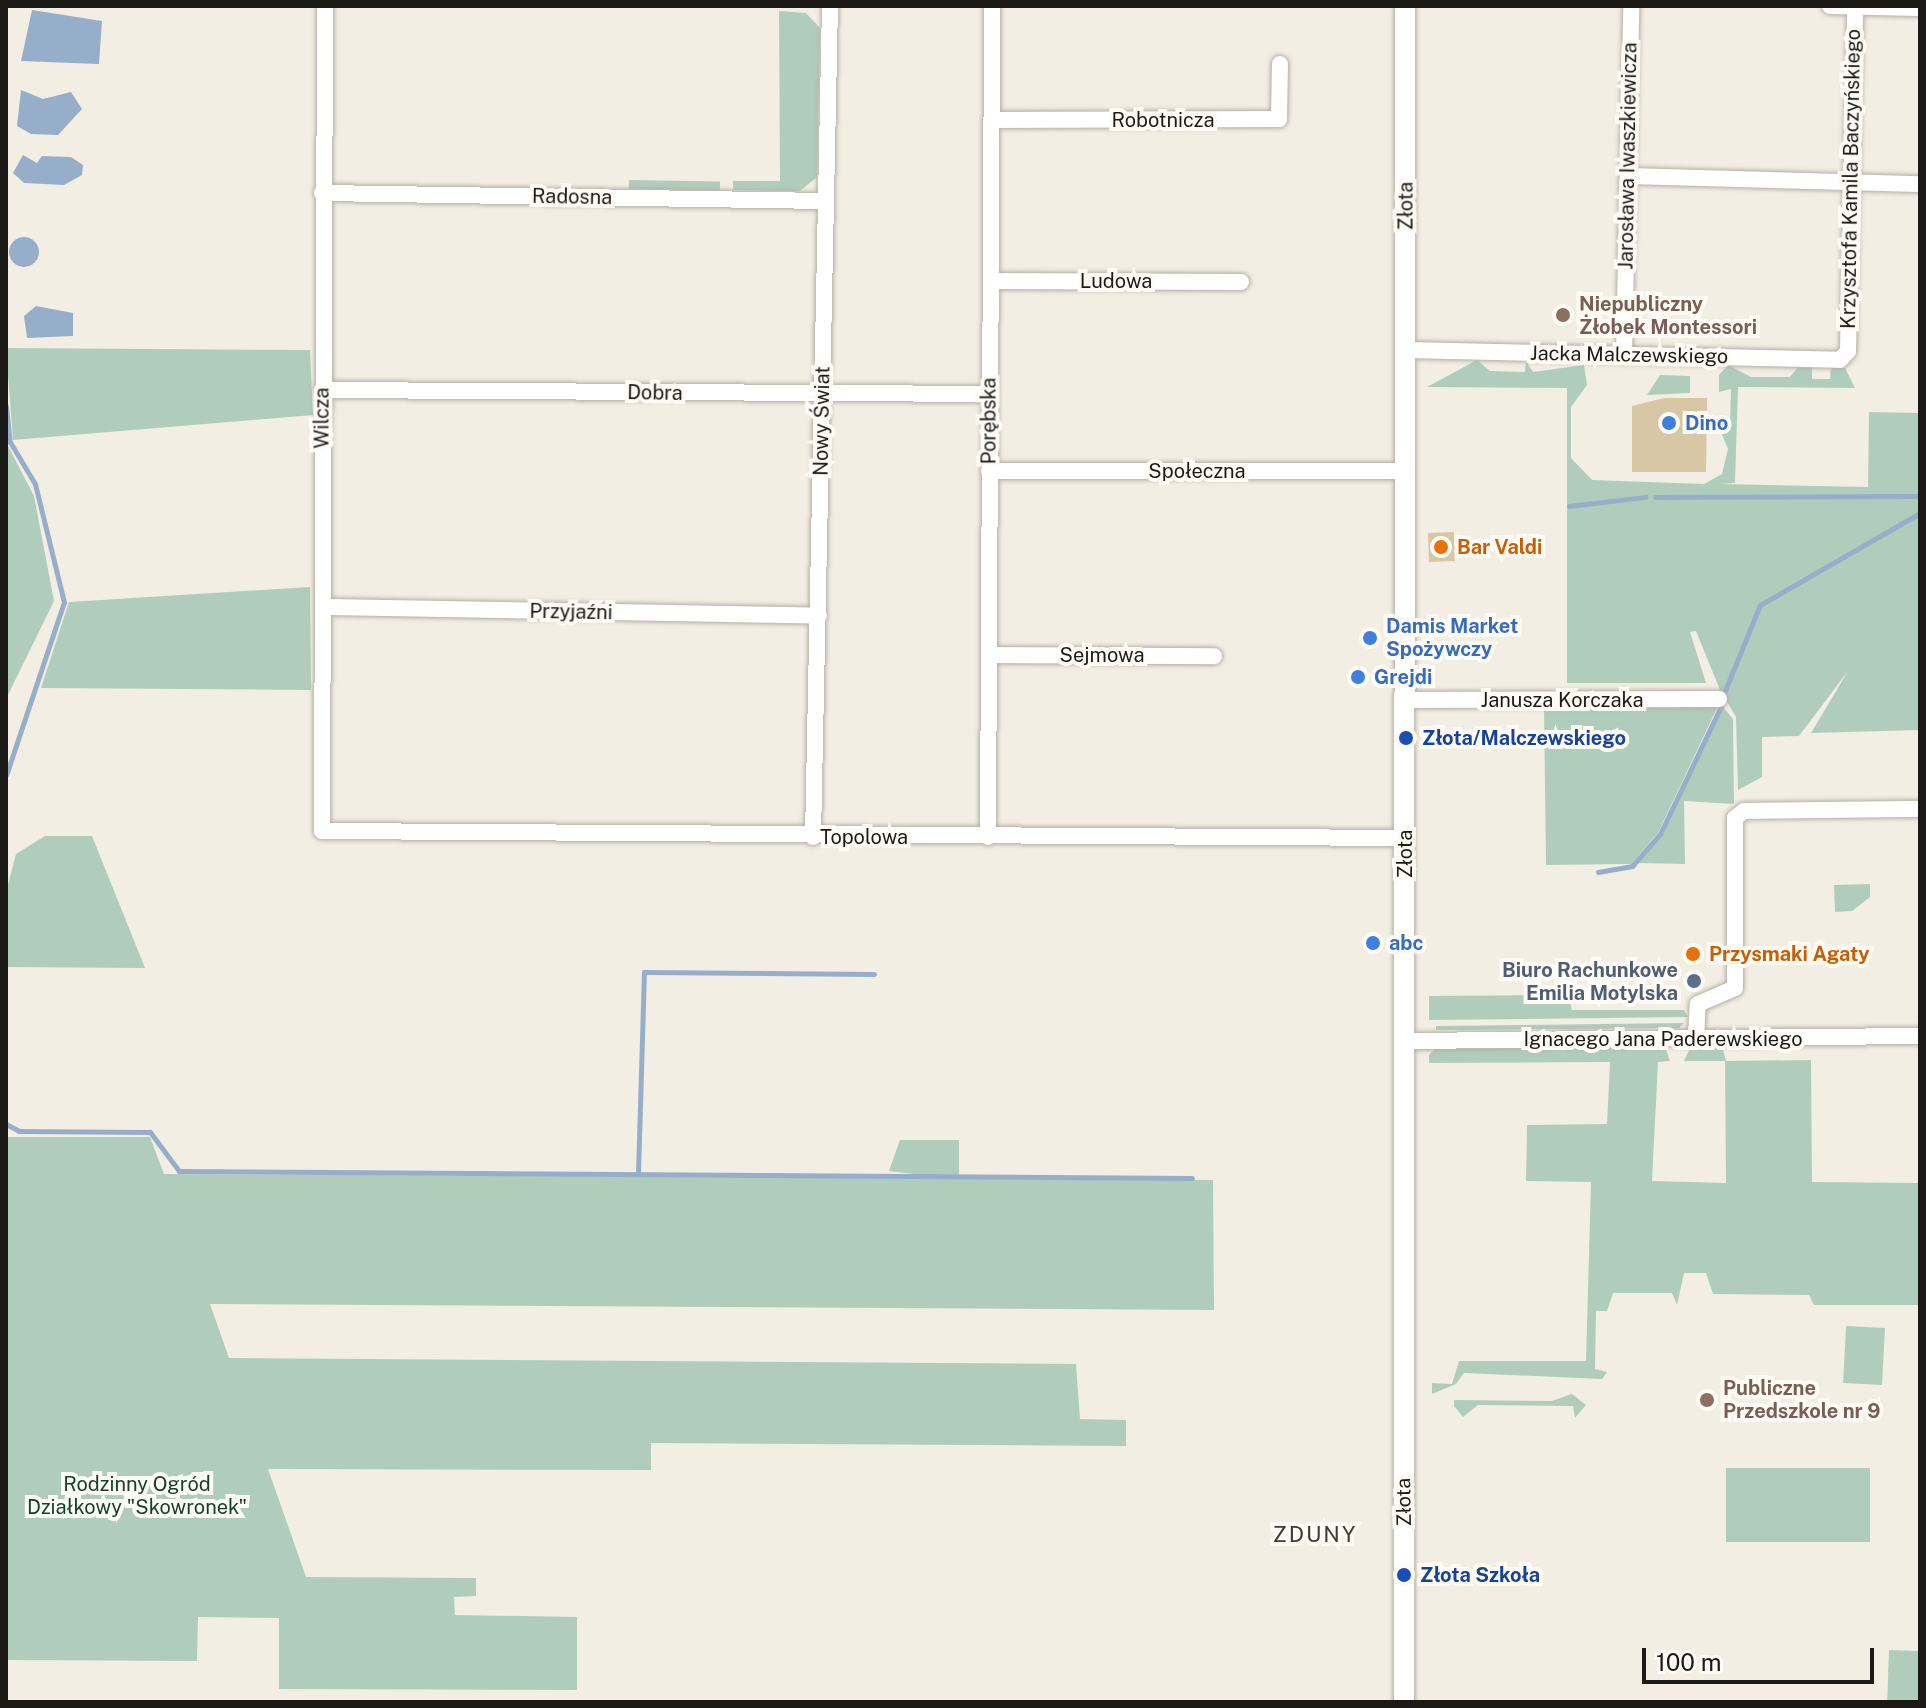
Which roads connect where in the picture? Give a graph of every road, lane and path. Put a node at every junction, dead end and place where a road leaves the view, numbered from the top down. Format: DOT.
graph roads {
  1 [pos="325,6"];
  2 [pos="830,6"];
  3 [pos="992,6"];
  4 [pos="1405,6"];
  5 [pos="1631,6"];
  6 [pos="1830,6"];
  7 [pos="1855,6"];
  8 [pos="1920,8"];
  9 [pos="1280,64"];
  10 [pos="992,120"];
  11 [pos="1628,176"];
  12 [pos="1851,183"];
  13 [pos="1920,184"];
  14 [pos="322,193"];
  15 [pos="823,201"];
  16 [pos="991,281"];
  17 [pos="1241,282"];
  18 [pos="1407,350"];
  19 [pos="1848,351"];
  20 [pos="1624,354"];
  21 [pos="322,390"];
  22 [pos="988,394"];
  23 [pos="823,395"];
  24 [pos="989,471"];
  25 [pos="1406,471"];
  26 [pos="323,607"];
  27 [pos="819,616"];
  28 [pos="990,655"];
  29 [pos="1214,656"];
  30 [pos="1719,699"];
  31 [pos="1406,700"];
  32 [pos="1920,809"];
  33 [pos="322,831"];
  34 [pos="813,837"];
  35 [pos="988,837"];
  36 [pos="1405,838"];
  37 [pos="1920,1036"];
  38 [pos="1696,1038"];
  39 [pos="1406,1041"];
  40 [pos="1404,1702"];
  1 -- 14 [label="street, Wilcza"];
  2 -- 15 [label="street, Nowy Świat"];
  3 -- 10 [label="street, Porębska"];
  4 -- 18 [label="street, Złota"];
  5 -- 11 [label="street, Jarosława Iwaszkiewicza"];
  6 -- 7 [label="street"];
  7 -- 8 [label="street"];
  7 -- 12 [label="street, Krzysztofa Kamila Baczyńskiego"];
  9 -- 10 [label="street, Robotnicza"];
  10 -- 16 [label="street, Porębska"];
  11 -- 12 [label="street"];
  11 -- 20 [label="street, Jarosława Iwaszkiewicza"];
  12 -- 13 [label="street"];
  12 -- 19 [label="street, Krzysztofa Kamila Baczyńskiego"];
  14 -- 15 [label="street, Radosna"];
  14 -- 21 [label="street, Wilcza"];
  15 -- 23 [label="street, Nowy Świat"];
  16 -- 17 [label="street, Ludowa"];
  16 -- 22 [label="street, Porębska"];
  18 -- 20 [label="street, Jacka Malczewskiego"];
  18 -- 25 [label="street, Złota"];
  19 -- 20 [label="street, Jacka Malczewskiego"];
  21 -- 23 [label="street, Dobra"];
  21 -- 26 [label="street, Wilcza"];
  22 -- 23 [label="street, Dobra"];
  22 -- 24 [label="street, Porębska"];
  23 -- 27 [label="street, Nowy Świat"];
  24 -- 25 [label="street, Społeczna"];
  24 -- 28 [label="street, Porębska"];
  25 -- 31 [label="street, Złota"];
  26 -- 27 [label="street, Przyjaźni"];
  26 -- 33 [label="street, Wilcza"];
  27 -- 34 [label="street, Nowy Świat"];
  28 -- 29 [label="street, Sejmowa"];
  28 -- 35 [label="street, Porębska"];
  30 -- 31 [label="street, Janusza Korczaka"];
  31 -- 36 [label="street, Złota"];
  32 -- 38 [label="street"];
  33 -- 34 [label="street, Topolowa"];
  34 -- 35 [label="street, Topolowa"];
  35 -- 36 [label="street, Topolowa"];
  36 -- 39 [label="street, Złota"];
  37 -- 38 [label="street, Ignacego Jana Paderewskiego"];
  38 -- 39 [label="street, Ignacego Jana Paderewskiego"];
  39 -- 40 [label="street, Złota"];
}
